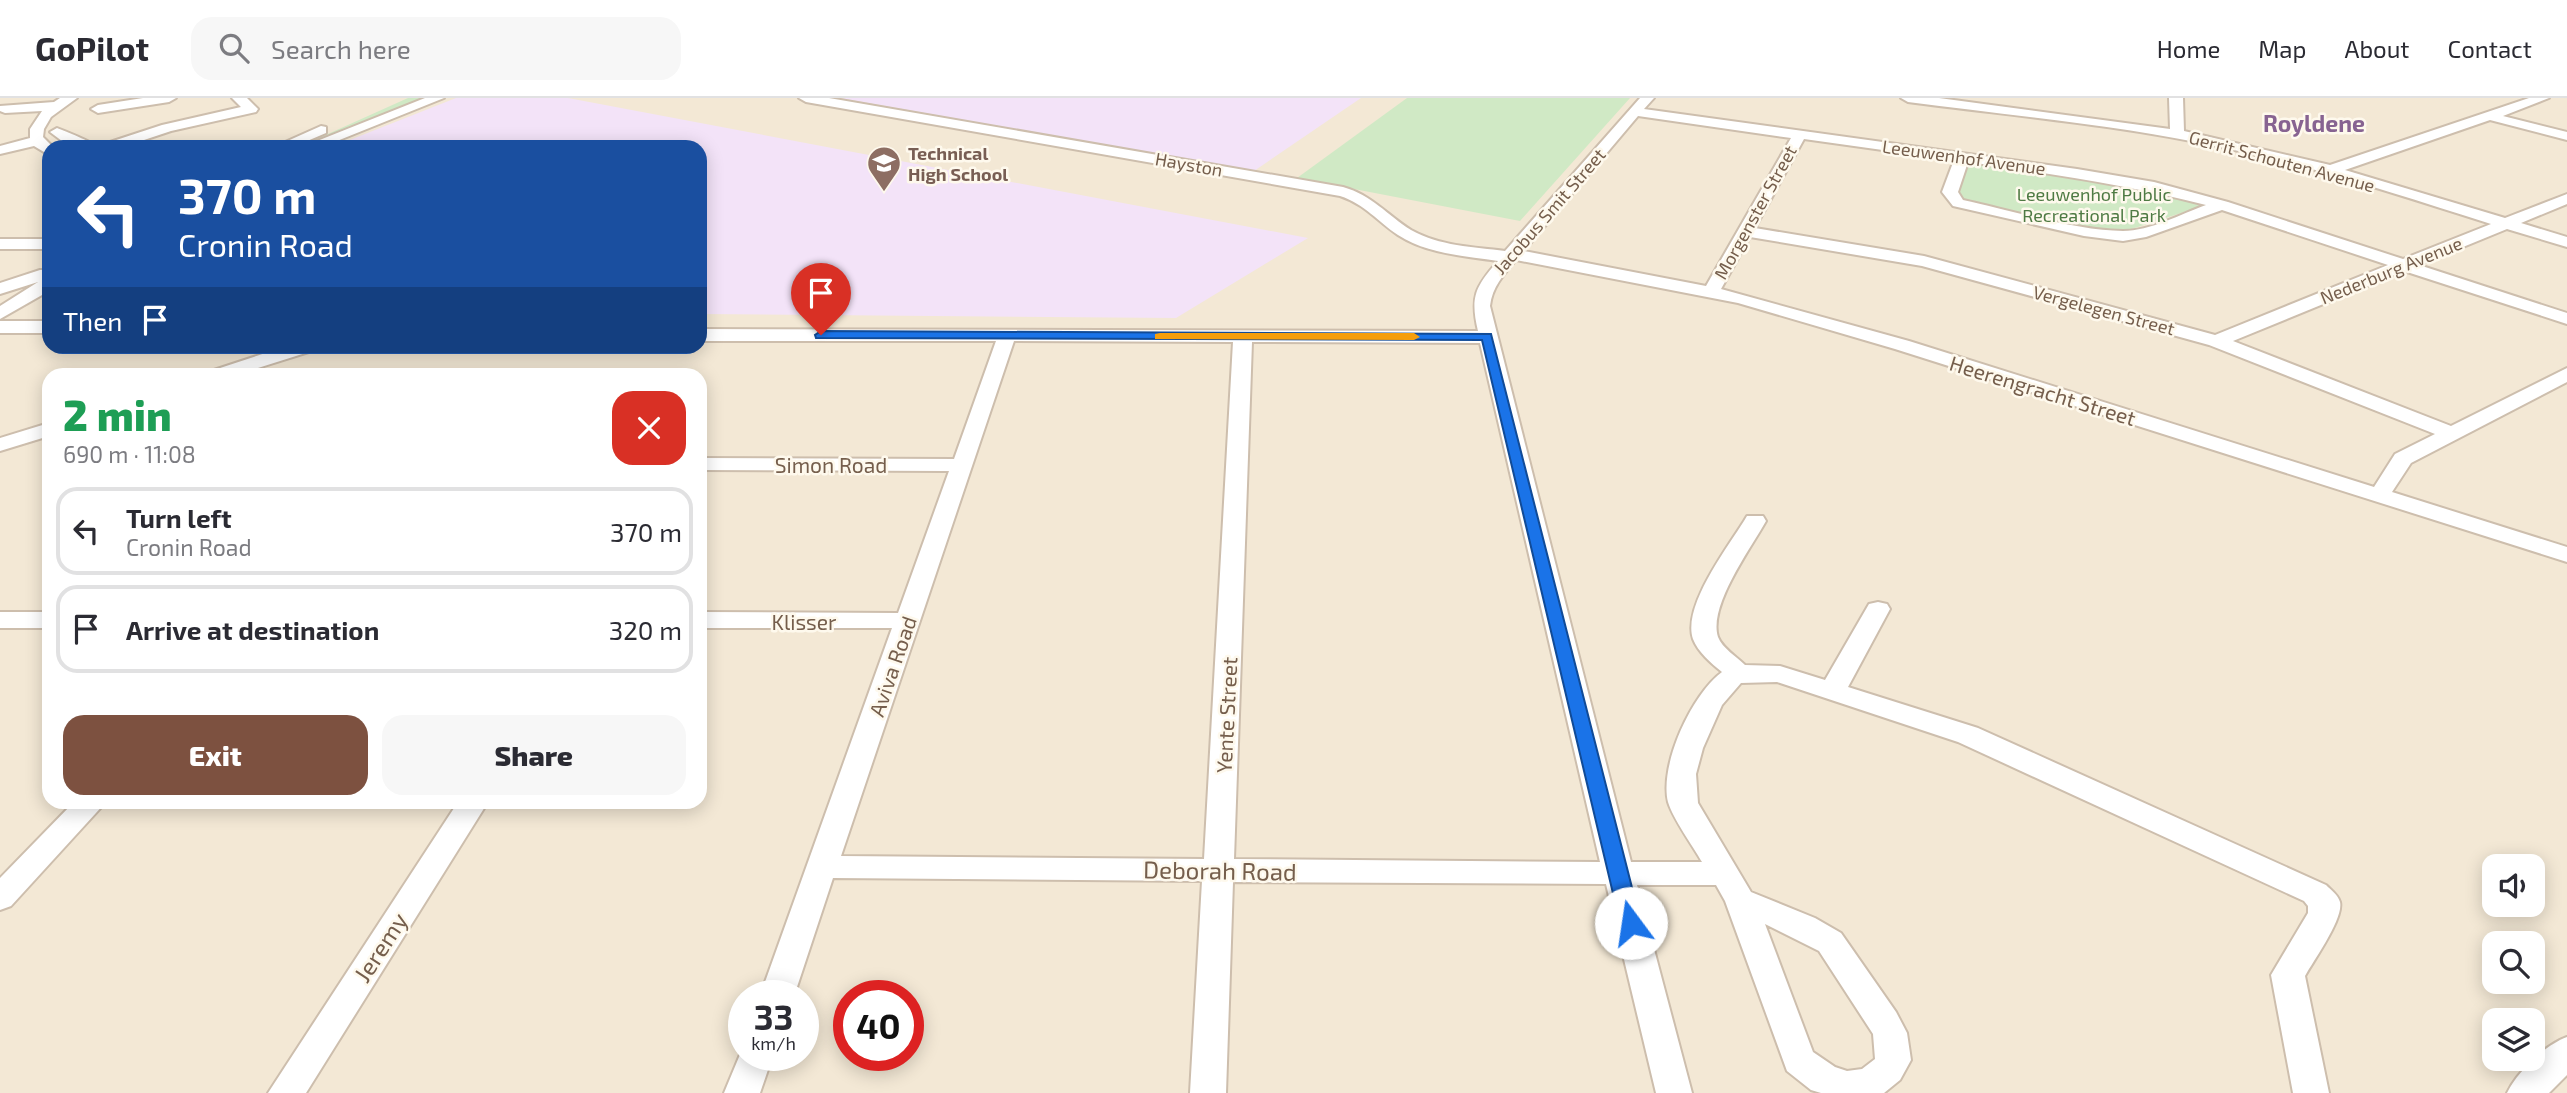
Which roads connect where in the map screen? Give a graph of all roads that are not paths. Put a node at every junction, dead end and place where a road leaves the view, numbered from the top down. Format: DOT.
graph roads {
  1 [pos="70,98"];
  2 [pos="169,98"];
  3 [pos="239,98"];
  4 [pos="396,98"];
  5 [pos="437,98"];
  6 [pos="806,98"];
  7 [pos="1647,98"];
  8 [pos="1908,98"];
  9 [pos="2175,98"];
  10 [pos="2542,98"];
  11 [pos="93,102"];
  12 [pos="57,106"];
  13 [pos="5,109"];
  14 [pos="1635,111"];
  15 [pos="2488,116"];
  16 [pos="57,132"];
  17 [pos="2177,134"];
  18 [pos="1799,135"];
  19 [pos="2567,136"];
  20 [pos="69,140"];
  21 [pos="130,140"];
  22 [pos="297,140"];
  23 [pos="327,140"];
  24 [pos="37,141"];
  25 [pos="42,145"];
  26 [pos="0,150"];
  27 [pos="1963,157"];
  28 [pos="2327,171"];
  29 [pos="2567,199"];
  30 [pos="2222,205"];
  31 [pos="2505,224"];
  32 [pos="1744,231"];
  33 [pos="2567,243"];
  34 [pos="0,244"];
  35 [pos="42,244"];
  36 [pos="1510,256"];
  37 [pos="2403,265"];
  38 [pos="42,274"];
  39 [pos="42,287"];
  40 [pos="0,289"];
  41 [pos="1712,290"];
  42 [pos="0,314"];
  43 [pos="2567,318"];
  44 [pos="0,327"];
  45 [pos="42,327"];
  46 [pos="707,335"];
  47 [pos="0,336"];
  48 [pos="42,336"];
  49 [pos="1007,336"];
  50 [pos="1243,337"];
  51 [pos="1487,337"];
  52 [pos="2216,341"];
  53 [pos="270,354"];
  54 [pos="283,354"];
  55 [pos="237,368"];
  56 [pos="240,368"];
  57 [pos="2567,374"];
  58 [pos="42,431"];
  59 [pos="2452,434"];
  60 [pos="0,445"];
  61 [pos="707,464"];
  62 [pos="962,465"];
  63 [pos="2379,495"];
  64 [pos="1755,521"];
  65 [pos="2567,555"];
  66 [pos="1878,609"];
  67 [pos="0,620"];
  68 [pos="42,620"];
  69 [pos="707,620"];
  70 [pos="907,621"];
  71 [pos="1740,674"];
  72 [pos="1833,690"];
  73 [pos="83,809"];
  74 [pos="469,809"];
  75 [pos="822,867"];
  76 [pos="1219,869"];
  77 [pos="1619,874"];
  78 [pos="1733,887"];
  79 [pos="0,898"];
  80 [pos="783,980"];
  81 [pos="2567,1052"];
  82 [pos="751,1071"];
  83 [pos="286,1093"];
  84 [pos="743,1093"];
  85 [pos="1208,1093"];
  86 [pos="1674,1093"];
  87 [pos="2311,1093"];
  88 [pos="2525,1093"];
  1 -- 12 [label="street"];
  2 -- 11 [label="street"];
  3 -- 21 [label="street"];
  4 -- 22 [label="street"];
  5 -- 23 [label="street"];
  6 -- 36 [label="street, Hayston"];
  7 -- 14 [label="street, Jacobus Smit Street"];
  8 -- 17 [label="street, Gerrit Schouten Avenue"];
  9 -- 17 [label="street"];
  10 -- 15 [label="street"];
  12 -- 13 [label="street"];
  12 -- 24 [label="street"];
  14 -- 18 [label="street, Leeuwenhof Avenue"];
  14 -- 36 [label="street, Jacobus Smit Street"];
  15 -- 19 [label="street"];
  15 -- 28 [label="street"];
  16 -- 20 [label="street"];
  17 -- 28 [label="street, Gerrit Schouten Avenue"];
  18 -- 27 [label="street, Leeuwenhof Avenue"];
  18 -- 32 [label="street, Morgenster Street"];
  24 -- 25 [label="street"];
  24 -- 26 [label="street"];
  27 -- 30 [label="street, Leeuwenhof Avenue"];
  27 -- 30 [label="street"];
  28 -- 31 [label="street, Gerrit Schouten Avenue"];
  29 -- 31 [label="street, Nederburg Avenue"];
  30 -- 37 [label="street, Leeuwenhof Avenue"];
  31 -- 33 [label="street, Gerrit Schouten Avenue"];
  31 -- 37 [label="street, Nederburg Avenue"];
  32 -- 41 [label="street, Morgenster Street"];
  32 -- 52 [label="street, Vergelegen Street"];
  34 -- 35 [label="street"];
  36 -- 41 [label="street, Heerengracht Street"];
  36 -- 51 [label="street, Jacobus Smit Street"];
  37 -- 43 [label="street, Leeuwenhof Avenue"];
  37 -- 52 [label="street, Nederburg Avenue"];
  38 -- 40 [label="street"];
  39 -- 42 [label="street"];
  41 -- 63 [label="street, Heerengracht Street"];
  44 -- 45 [label="street"];
  46 -- 49 [label="street"];
  47 -- 48 [label="street"];
  49 -- 50 [label="street"];
  49 -- 62 [label="street, Aviva Road"];
  50 -- 51 [label="street"];
  50 -- 76 [label="street, Yente Street"];
  51 -- 77 [label="street, Jacobus Smit Street"];
  52 -- 59 [label="street, Vergelegen Street"];
  53 -- 55 [label="street"];
  54 -- 56 [label="street"];
  57 -- 59 [label="street"];
  58 -- 60 [label="street"];
  59 -- 63 [label="street"];
  61 -- 62 [label="street, Simon Road"];
  62 -- 70 [label="street, Aviva Road"];
  63 -- 65 [label="street, Heerengracht Street"];
  64 -- 71 [label="street"];
  66 -- 72 [label="street"];
  67 -- 68 [label="street"];
  69 -- 70 [label="street, Klisser"];
  70 -- 75 [label="street, Aviva Road"];
  71 -- 72 [label="street"];
  71 -- 78 [label="street"];
  72 -- 87 [label="street"];
  73 -- 79 [label="street"];
  74 -- 83 [label="street, Jeremy"];
  75 -- 76 [label="street, Deborah Road"];
  75 -- 80 [label="street, Aviva Road"];
  76 -- 77 [label="street, Deborah Road"];
  76 -- 85 [label="street, Yente Street"];
  77 -- 78 [label="street, Deborah Road"];
  77 -- 86 [label="street, Jacobus Smit Street"];
  78 -- 78 [label="street"];
  81 -- 88 [label="street"];
  82 -- 84 [label="street"];
}
